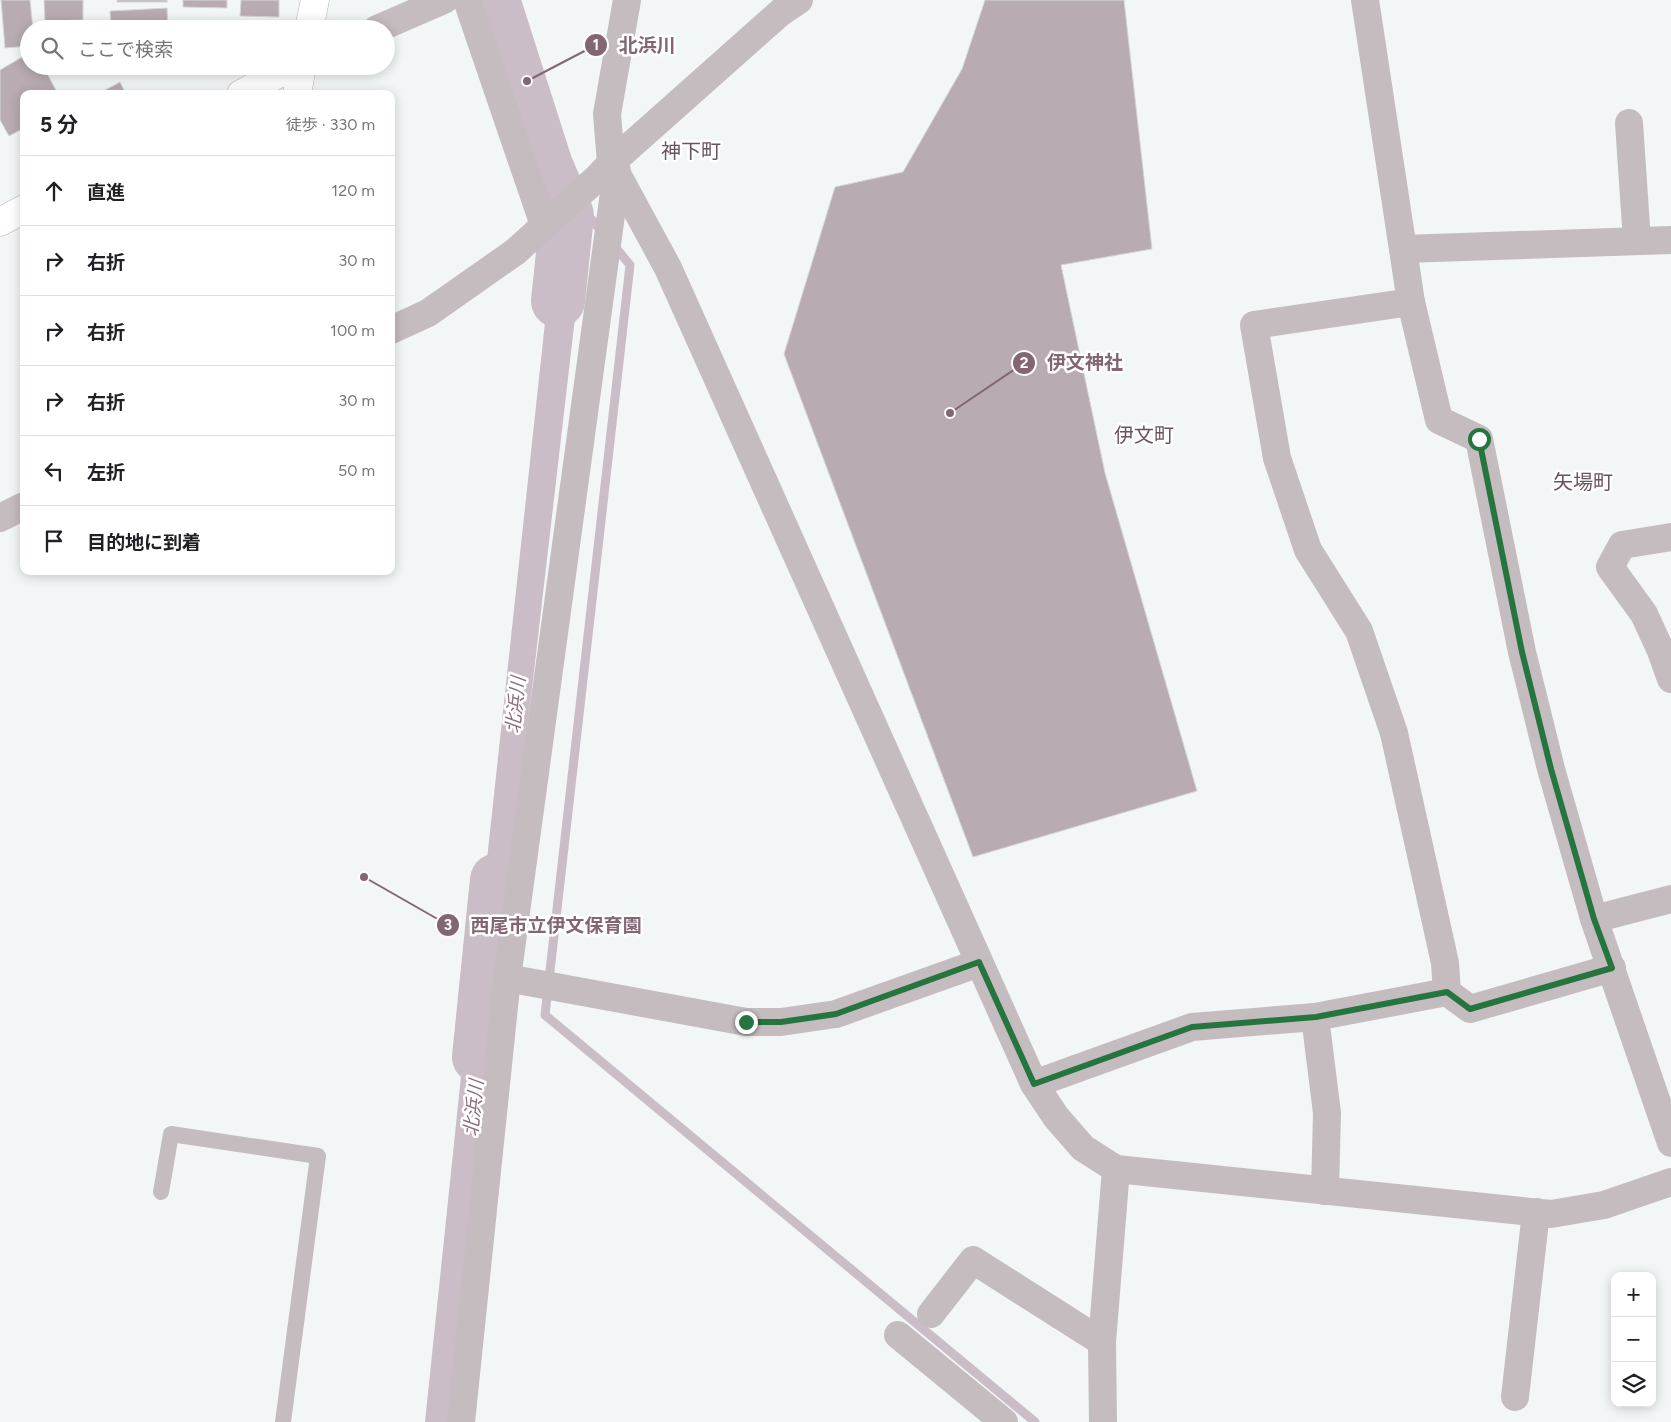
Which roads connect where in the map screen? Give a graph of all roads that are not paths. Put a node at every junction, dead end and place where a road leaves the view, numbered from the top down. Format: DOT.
graph roads {
  1 [pos="314,0"];
  2 [pos="444,0"];
  3 [pos="467,0"];
  4 [pos="627,0"];
  5 [pos="799,0"];
  6 [pos="1364,0"];
  7 [pos="311,20"];
  8 [pos="395,21"];
  9 [pos="276,75"];
  10 [pos="300,75"];
  11 [pos="248,90"];
  12 [pos="298,90"];
  13 [pos="1629,123"];
  14 [pos="608,171"];
  15 [pos="20,211"];
  16 [pos="0,222"];
  17 [pos="541,229"];
  18 [pos="1671,240"];
  19 [pos="1637,241"];
  20 [pos="1403,249"];
  21 [pos="1411,302"];
  22 [pos="395,328"];
  23 [pos="20,508"];
  24 [pos="0,518"];
  25 [pos="1671,537"];
  26 [pos="1671,679"];
  27 [pos="1671,899"];
  28 [pos="1594,919"];
  29 [pos="979,962"];
  30 [pos="1612,968"];
  31 [pos="507,978"];
  32 [pos="1447,992"];
  33 [pos="1316,1017"];
  34 [pos="1034,1084"];
  35 [pos="1671,1143"];
  36 [pos="1116,1169"];
  37 [pos="1671,1182"];
  38 [pos="1325,1191"];
  39 [pos="161,1192"];
  40 [pos="1536,1212"];
  41 [pos="930,1314"];
  42 [pos="898,1335"];
  43 [pos="1102,1342"];
  44 [pos="1515,1397"];
  45 [pos="283,1422"];
  46 [pos="461,1422"];
  47 [pos="1004,1422"];
  48 [pos="1102,1422"];
  1 -- 7 [label="street"];
  2 -- 8 [label="street"];
  3 -- 17 [label="street"];
  4 -- 14 [label="street"];
  5 -- 14 [label="street"];
  6 -- 20 [label="street"];
  9 -- 11 [label="street"];
  10 -- 12 [label="street"];
  13 -- 19 [label="street"];
  14 -- 17 [label="street"];
  14 -- 29 [label="street"];
  14 -- 31 [label="street"];
  15 -- 16 [label="street"];
  17 -- 22 [label="street"];
  18 -- 19 [label="street"];
  19 -- 20 [label="street"];
  20 -- 21 [label="street"];
  21 -- 28 [label="street"];
  21 -- 32 [label="street"];
  23 -- 24 [label="street"];
  25 -- 26 [label="street"];
  27 -- 28 [label="street"];
  28 -- 30 [label="street"];
  29 -- 31 [label="street"];
  29 -- 34 [label="street"];
  30 -- 32 [label="street"];
  30 -- 35 [label="street"];
  31 -- 46 [label="street"];
  32 -- 33 [label="street"];
  33 -- 34 [label="street"];
  33 -- 38 [label="street"];
  34 -- 36 [label="street"];
  36 -- 38 [label="street"];
  36 -- 43 [label="street"];
  37 -- 40 [label="street"];
  38 -- 40 [label="street"];
  39 -- 45 [label="lane"];
  40 -- 44 [label="street"];
  41 -- 43 [label="street"];
  42 -- 47 [label="street"];
  43 -- 48 [label="street"];
}
